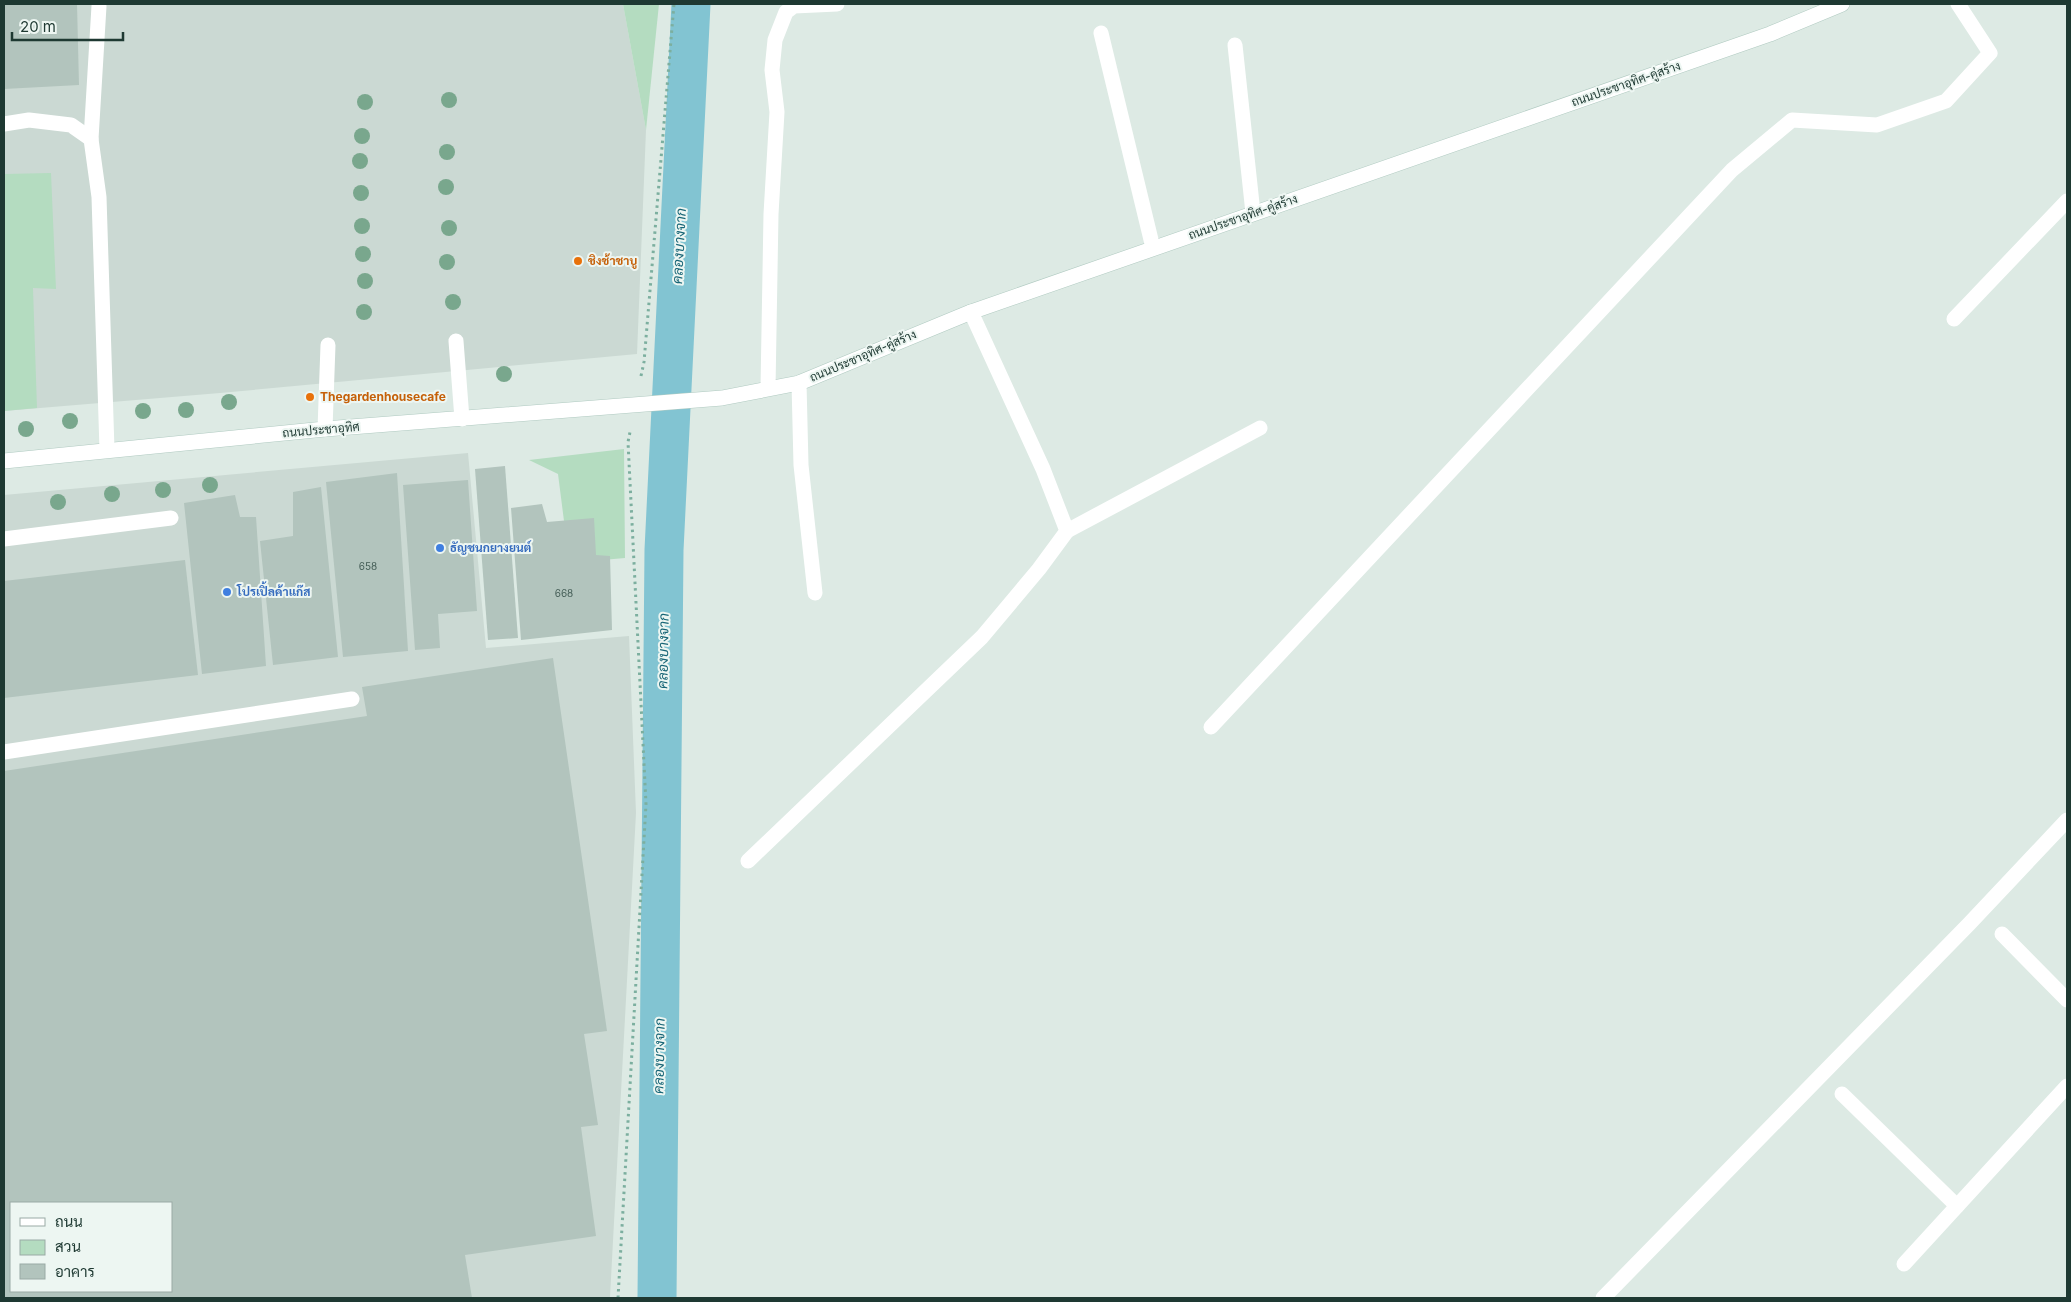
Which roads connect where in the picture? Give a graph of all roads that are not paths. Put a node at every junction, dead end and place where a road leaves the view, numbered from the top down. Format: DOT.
graph roads {
  1 [pos="837,4"];
  2 [pos="1842,4"];
  3 [pos="1958,4"];
  4 [pos="99,6"];
  5 [pos="1101,33"];
  6 [pos="1235,45"];
  7 [pos="4,124"];
  8 [pos="91,139"];
  9 [pos="2067,201"];
  10 [pos="1253,213"];
  11 [pos="1153,248"];
  12 [pos="971,312"];
  13 [pos="1954,319"];
  14 [pos="456,341"];
  15 [pos="328,345"];
  16 [pos="799,383"];
  17 [pos="768,388"];
  18 [pos="637,405"];
  19 [pos="462,419"];
  20 [pos="1260,428"];
  21 [pos="324,429"];
  22 [pos="107,450"];
  23 [pos="4,461"];
  24 [pos="171,518"];
  25 [pos="1067,532"];
  26 [pos="4,539"];
  27 [pos="816,593"];
  28 [pos="352,699"];
  29 [pos="1211,727"];
  30 [pos="4,752"];
  31 [pos="2067,820"];
  32 [pos="748,861"];
  33 [pos="2002,934"];
  34 [pos="2067,1000"];
  35 [pos="2067,1086"];
  36 [pos="1842,1094"];
  37 [pos="1956,1206"];
  38 [pos="1904,1264"];
  39 [pos="1603,1298"];
  1 -- 17 [label="main road"];
  2 -- 10 [label="main road, ถนนประชาอุทิศ-คู่สร้าง"];
  3 -- 29 [label="main road"];
  4 -- 8 [label="main road"];
  5 -- 11 [label="main road"];
  6 -- 10 [label="main road"];
  7 -- 8 [label="main road"];
  8 -- 22 [label="main road"];
  9 -- 13 [label="main road"];
  10 -- 11 [label="main road, ถนนประชาอุทิศ-คู่สร้าง"];
  11 -- 12 [label="main road, ถนนประชาอุทิศ-คู่สร้าง"];
  12 -- 16 [label="main road, ถนนประชาอุทิศ-คู่สร้าง"];
  12 -- 25 [label="main road"];
  14 -- 19 [label="main road"];
  15 -- 21 [label="main road"];
  16 -- 17 [label="main road, ถนนประชาอุทิศ-คู่สร้าง"];
  16 -- 27 [label="main road"];
  17 -- 18 [label="main road, ถนนประชาอุทิศ-คู่สร้าง"];
  18 -- 19 [label="main road, ถนนประชาอุทิศ"];
  19 -- 21 [label="main road, ถนนประชาอุทิศ"];
  20 -- 25 [label="main road"];
  21 -- 22 [label="main road, ถนนประชาอุทิศ"];
  22 -- 23 [label="main road, ถนนประชาอุทิศ"];
  24 -- 26 [label="main road"];
  25 -- 32 [label="main road"];
  28 -- 30 [label="main road"];
  31 -- 39 [label="main road"];
  33 -- 34 [label="main road"];
  35 -- 37 [label="main road"];
  36 -- 37 [label="main road"];
  37 -- 38 [label="main road"];
}
